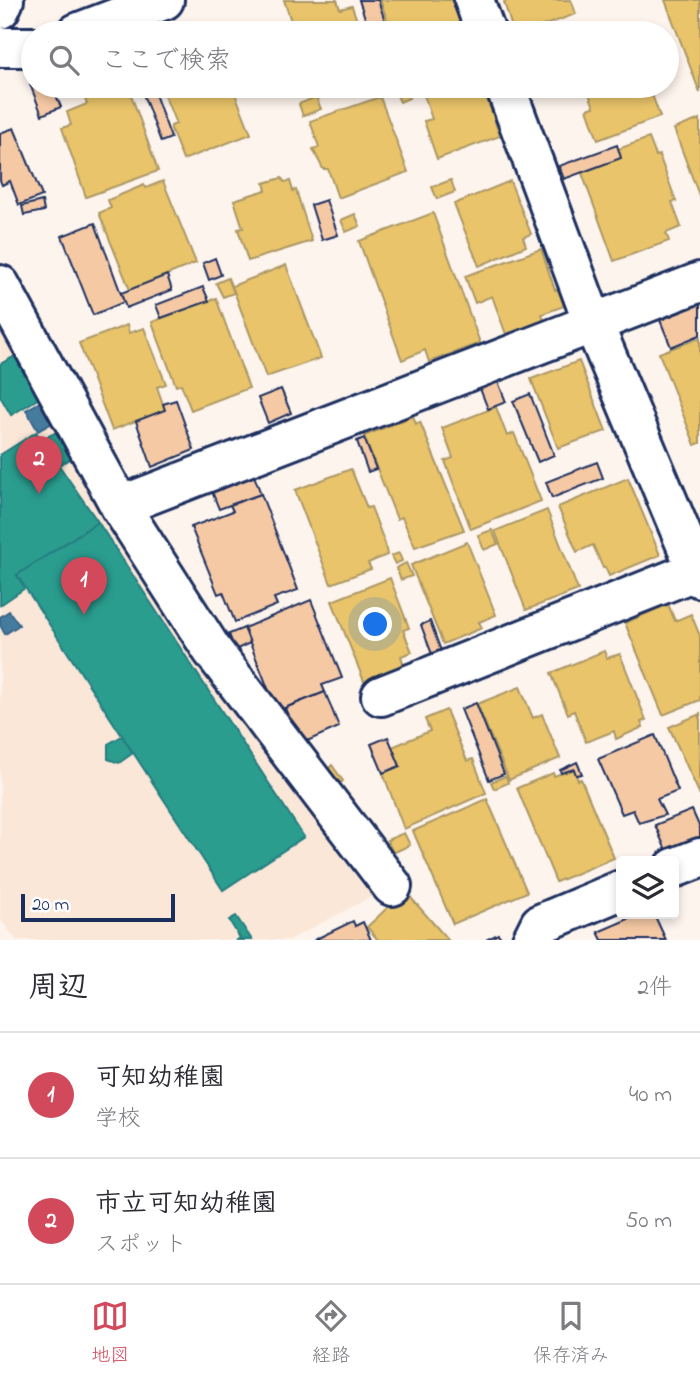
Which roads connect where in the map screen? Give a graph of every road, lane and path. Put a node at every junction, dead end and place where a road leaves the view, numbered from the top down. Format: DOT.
graph roads {
  1 [pos="4,0"];
  2 [pos="164,0"];
  3 [pos="474,0"];
  4 [pos="0,9"];
  5 [pos="109,21"];
  6 [pos="482,21"];
  7 [pos="0,47"];
  8 [pos="21,47"];
  9 [pos="509,98"];
  10 [pos="700,282"];
  11 [pos="0,285"];
  12 [pos="593,323"];
  13 [pos="121,506"];
  14 [pos="699,572"];
  15 [pos="381,696"];
  16 [pos="700,858"];
  17 [pos="679,867"];
  18 [pos="392,886"];
  19 [pos="616,892"];
  20 [pos="532,940"];
  1 -- 4 [label="street"];
  2 -- 5 [label="street"];
  3 -- 6 [label="street"];
  7 -- 8 [label="street"];
  9 -- 12 [label="street"];
  10 -- 12 [label="street"];
  11 -- 13 [label="street"];
  12 -- 13 [label="street"];
  12 -- 14 [label="street"];
  13 -- 18 [label="street"];
  14 -- 15 [label="street"];
  16 -- 17 [label="street"];
  19 -- 20 [label="street"];
}
